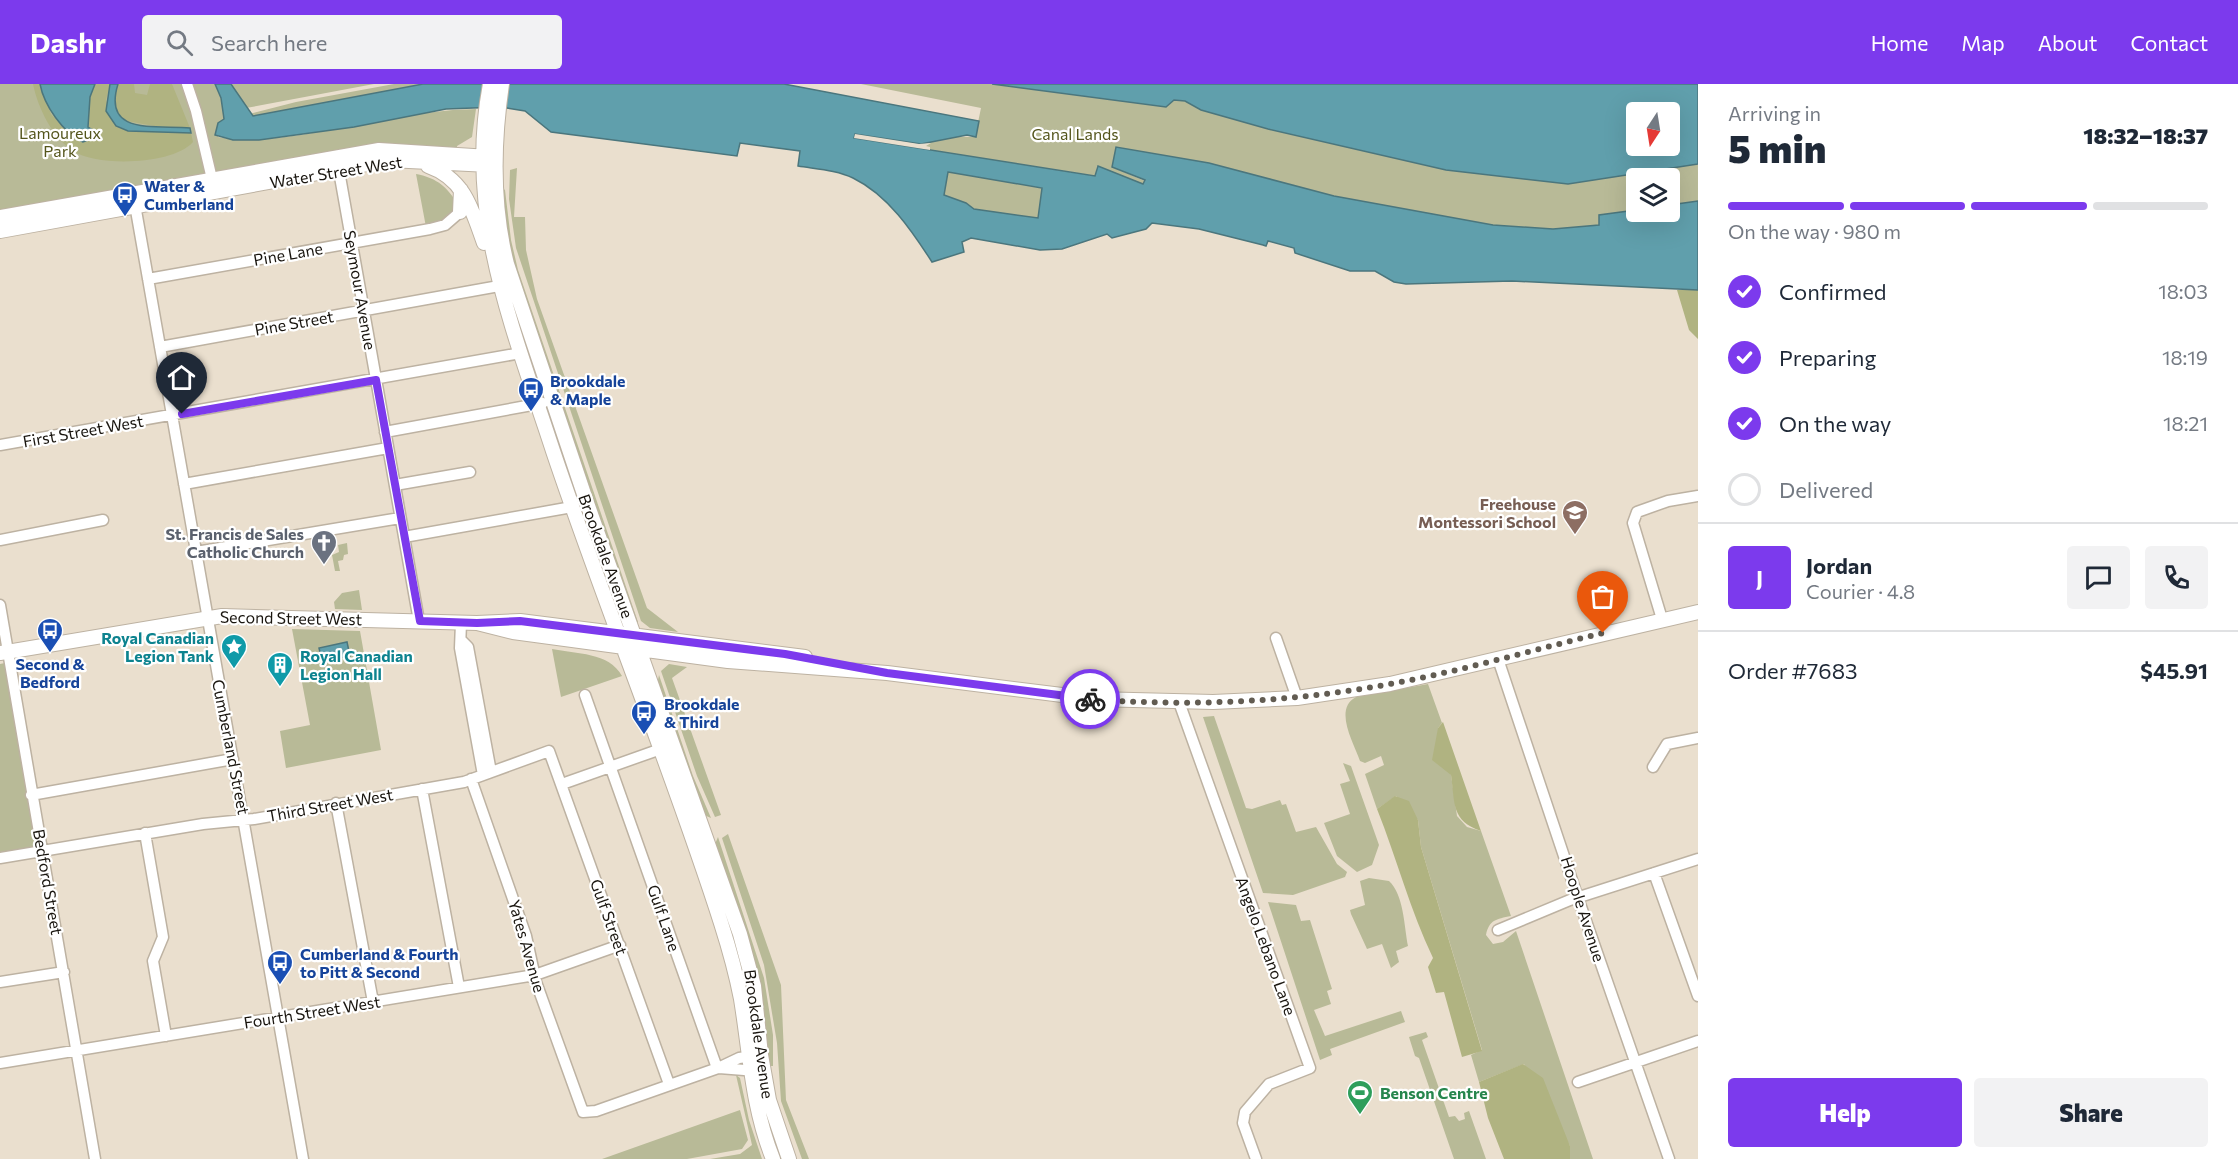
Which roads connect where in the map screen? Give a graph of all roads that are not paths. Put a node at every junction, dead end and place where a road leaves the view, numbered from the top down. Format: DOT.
graph roads {
  1 [pos="187,84"];
  2 [pos="490,84"];
  3 [pos="502,84"];
  4 [pos="491,114"];
  5 [pos="413,160"];
  6 [pos="487,161"];
  7 [pos="339,171"];
  8 [pos="212,179"];
  9 [pos="460,185"];
  10 [pos="134,200"];
  11 [pos="460,212"];
  12 [pos="0,217"];
  13 [pos="0,231"];
  14 [pos="351,242"];
  15 [pos="495,271"];
  16 [pos="148,279"];
  17 [pos="499,286"];
  18 [pos="364,310"];
  19 [pos="160,347"];
  20 [pos="521,352"];
  21 [pos="376,380"];
  22 [pos="552,400"];
  23 [pos="538,404"];
  24 [pos="172,416"];
  25 [pos="385,432"];
  26 [pos="0,445"];
  27 [pos="388,448"];
  28 [pos="470,472"];
  29 [pos="184,484"];
  30 [pos="395,485"];
  31 [pos="1698,496"];
  32 [pos="572,507"];
  33 [pos="400,518"];
  34 [pos="103,520"];
  35 [pos="404,537"];
  36 [pos="0,540"];
  37 [pos="196,552"];
  38 [pos="0,605"];
  39 [pos="1698,612"];
  40 [pos="208,618"];
  41 [pos="1662,619"];
  42 [pos="420,621"];
  43 [pos="461,623"];
  44 [pos="1276,638"];
  45 [pos="620,641"];
  46 [pos="638,644"];
  47 [pos="4,652"];
  48 [pos="686,657"];
  49 [pos="1498,659"];
  50 [pos="887,673"];
  51 [pos="652,686"];
  52 [pos="585,695"];
  53 [pos="1297,698"];
  54 [pos="1179,702"];
  55 [pos="1698,738"];
  56 [pos="658,750"];
  57 [pos="549,751"];
  58 [pos="233,759"];
  59 [pos="611,767"];
  60 [pos="1653,767"];
  61 [pos="487,773"];
  62 [pos="471,779"];
  63 [pos="562,784"];
  64 [pos="422,789"];
  65 [pos="32,795"];
  66 [pos="336,803"];
  67 [pos="245,819"];
  68 [pos="702,825"];
  69 [pos="145,833"];
  70 [pos="690,836"];
  71 [pos="42,851"];
  72 [pos="0,858"];
  73 [pos="1698,860"];
  74 [pos="1654,873"];
  75 [pos="1578,898"];
  76 [pos="1498,930"];
  77 [pos="620,945"];
  78 [pos="64,972"];
  79 [pos="535,975"];
  80 [pos="0,982"];
  81 [pos="459,987"];
  82 [pos="1698,996"];
  83 [pos="373,1002"];
  84 [pos="279,1018"];
  85 [pos="166,1036"];
  86 [pos="1698,1041"];
  87 [pos="77,1050"];
  88 [pos="752,1051"];
  89 [pos="1636,1063"];
  90 [pos="0,1064"];
  91 [pos="718,1068"];
  92 [pos="756,1071"];
  93 [pos="1578,1082"];
  94 [pos="669,1084"];
  95 [pos="95,1159"];
  96 [pos="303,1159"];
  97 [pos="773,1159"];
  98 [pos="789,1159"];
  99 [pos="1256,1159"];
  100 [pos="1669,1159"];
  1 -- 8 [label="street"];
  2 -- 4 [label="main road, Brookdale Avenue"];
  3 -- 4 [label="main road, Brookdale Avenue"];
  4 -- 6 [label="main road, Brookdale Avenue"];
  5 -- 6 [label="main road, Water Street West"];
  5 -- 7 [label="main road, Water Street West"];
  5 -- 9 [label="main road"];
  6 -- 8 [label="main road, Water Street West"];
  6 -- 15 [label="main road, Brookdale Avenue"];
  6 -- 22 [label="main road, Brookdale Avenue"];
  7 -- 10 [label="main road, Water Street West"];
  7 -- 14 [label="street, Seymour Avenue"];
  8 -- 10 [label="main road, Water Street West"];
  9 -- 11 [label="main road"];
  9 -- 15 [label="main road"];
  10 -- 12 [label="main road, Water Street West"];
  10 -- 13 [label="main road, Water Street West"];
  10 -- 16 [label="street, Cumberland Street"];
  11 -- 14 [label="street, Pine Lane"];
  14 -- 16 [label="street, Pine Lane"];
  14 -- 18 [label="street, Seymour Avenue"];
  15 -- 17 [label="main road, Brookdale Avenue"];
  16 -- 19 [label="street, Cumberland Street"];
  17 -- 18 [label="street, Pine Street"];
  17 -- 20 [label="main road, Brookdale Avenue"];
  18 -- 19 [label="street, Pine Street"];
  18 -- 21 [label="street, Seymour Avenue"];
  19 -- 24 [label="street, Cumberland Street"];
  20 -- 21 [label="street, First Street West"];
  20 -- 23 [label="main road, Brookdale Avenue"];
  21 -- 24 [label="street, First Street West"];
  21 -- 25 [label="street, Seymour Avenue"];
  22 -- 23 [label="street"];
  22 -- 46 [label="main road, Brookdale Avenue"];
  23 -- 25 [label="street"];
  23 -- 32 [label="main road, Brookdale Avenue"];
  24 -- 26 [label="street, First Street West"];
  24 -- 29 [label="street, Cumberland Street"];
  25 -- 27 [label="street, Seymour Avenue"];
  27 -- 29 [label="street"];
  27 -- 30 [label="street, Seymour Avenue"];
  28 -- 30 [label="street"];
  29 -- 37 [label="street, Cumberland Street"];
  30 -- 33 [label="street, Seymour Avenue"];
  31 -- 41 [label="street"];
  32 -- 35 [label="street"];
  32 -- 45 [label="main road, Brookdale Avenue"];
  33 -- 35 [label="street, Seymour Avenue"];
  33 -- 37 [label="street"];
  34 -- 36 [label="street"];
  35 -- 42 [label="street, Seymour Avenue"];
  37 -- 40 [label="street, Cumberland Street"];
  38 -- 47 [label="street, Bedford Street"];
  39 -- 41 [label="main road, Second Street West"];
  40 -- 42 [label="main road, Second Street West"];
  40 -- 47 [label="main road, Second Street West"];
  40 -- 58 [label="street, Cumberland Street"];
  41 -- 49 [label="main road, Second Street West"];
  42 -- 43 [label="main road, Second Street West"];
  43 -- 45 [label="main road, Second Street West"];
  43 -- 61 [label="street"];
  44 -- 53 [label="street"];
  45 -- 46 [label="main road, Second Street West"];
  45 -- 56 [label="main road, Brookdale Avenue"];
  46 -- 48 [label="main road, Second Street West"];
  46 -- 50 [label="main road, Second Street West"];
  46 -- 51 [label="main road, Brookdale Avenue"];
  47 -- 65 [label="street, Bedford Street"];
  48 -- 50 [label="main road, Second Street West"];
  48 -- 51 [label="main road"];
  49 -- 53 [label="main road, Second Street West"];
  49 -- 75 [label="street, Hoople Avenue"];
  50 -- 54 [label="main road, Second Street West"];
  51 -- 68 [label="main road, Brookdale Avenue"];
  52 -- 59 [label="street, Gulf Lane"];
  53 -- 54 [label="main road, Second Street West"];
  54 -- 99 [label="street, Angelo Lebano Lane"];
  55 -- 60 [label="street"];
  56 -- 59 [label="street"];
  56 -- 70 [label="main road, Brookdale Avenue"];
  57 -- 61 [label="street, Third Street West"];
  57 -- 63 [label="street, Gulf Street"];
  58 -- 65 [label="street"];
  58 -- 67 [label="street, Cumberland Street"];
  59 -- 63 [label="street"];
  59 -- 91 [label="street, Gulf Lane"];
  61 -- 62 [label="street, Third Street West"];
  62 -- 64 [label="street, Third Street West"];
  62 -- 79 [label="street, Yates Avenue"];
  63 -- 77 [label="street, Gulf Street"];
  64 -- 66 [label="street, Third Street West"];
  64 -- 81 [label="street"];
  65 -- 71 [label="street, Bedford Street"];
  66 -- 67 [label="street, Third Street West"];
  66 -- 83 [label="street"];
  67 -- 69 [label="street, Third Street West"];
  67 -- 84 [label="street, Cumberland Street"];
  68 -- 70 [label="main road"];
  68 -- 88 [label="main road, Brookdale Avenue"];
  69 -- 71 [label="street, Third Street West"];
  69 -- 85 [label="street"];
  70 -- 88 [label="main road, Brookdale Avenue"];
  71 -- 72 [label="street, Third Street West"];
  71 -- 78 [label="street, Bedford Street"];
  73 -- 74 [label="street"];
  74 -- 75 [label="street"];
  74 -- 82 [label="street"];
  75 -- 76 [label="street"];
  75 -- 89 [label="street, Hoople Avenue"];
  77 -- 79 [label="street, Fourth Street West"];
  77 -- 94 [label="street, Gulf Street"];
  78 -- 80 [label="street"];
  78 -- 87 [label="street, Bedford Street"];
  79 -- 81 [label="street, Fourth Street West"];
  79 -- 94 [label="street, Yates Avenue"];
  81 -- 83 [label="street, Fourth Street West"];
  83 -- 84 [label="street, Fourth Street West"];
  84 -- 85 [label="street, Fourth Street West"];
  84 -- 96 [label="street, Cumberland Street"];
  85 -- 87 [label="street, Fourth Street West"];
  86 -- 89 [label="street"];
  87 -- 90 [label="street, Fourth Street West"];
  87 -- 95 [label="street, Bedford Street"];
  88 -- 91 [label="street"];
  88 -- 92 [label="main road, Brookdale Avenue"];
  89 -- 93 [label="street"];
  89 -- 100 [label="street, Hoople Avenue"];
  91 -- 92 [label="street"];
  91 -- 94 [label="street"];
  92 -- 97 [label="main road, Brookdale Avenue"];
  92 -- 98 [label="main road, Brookdale Avenue"];
}
